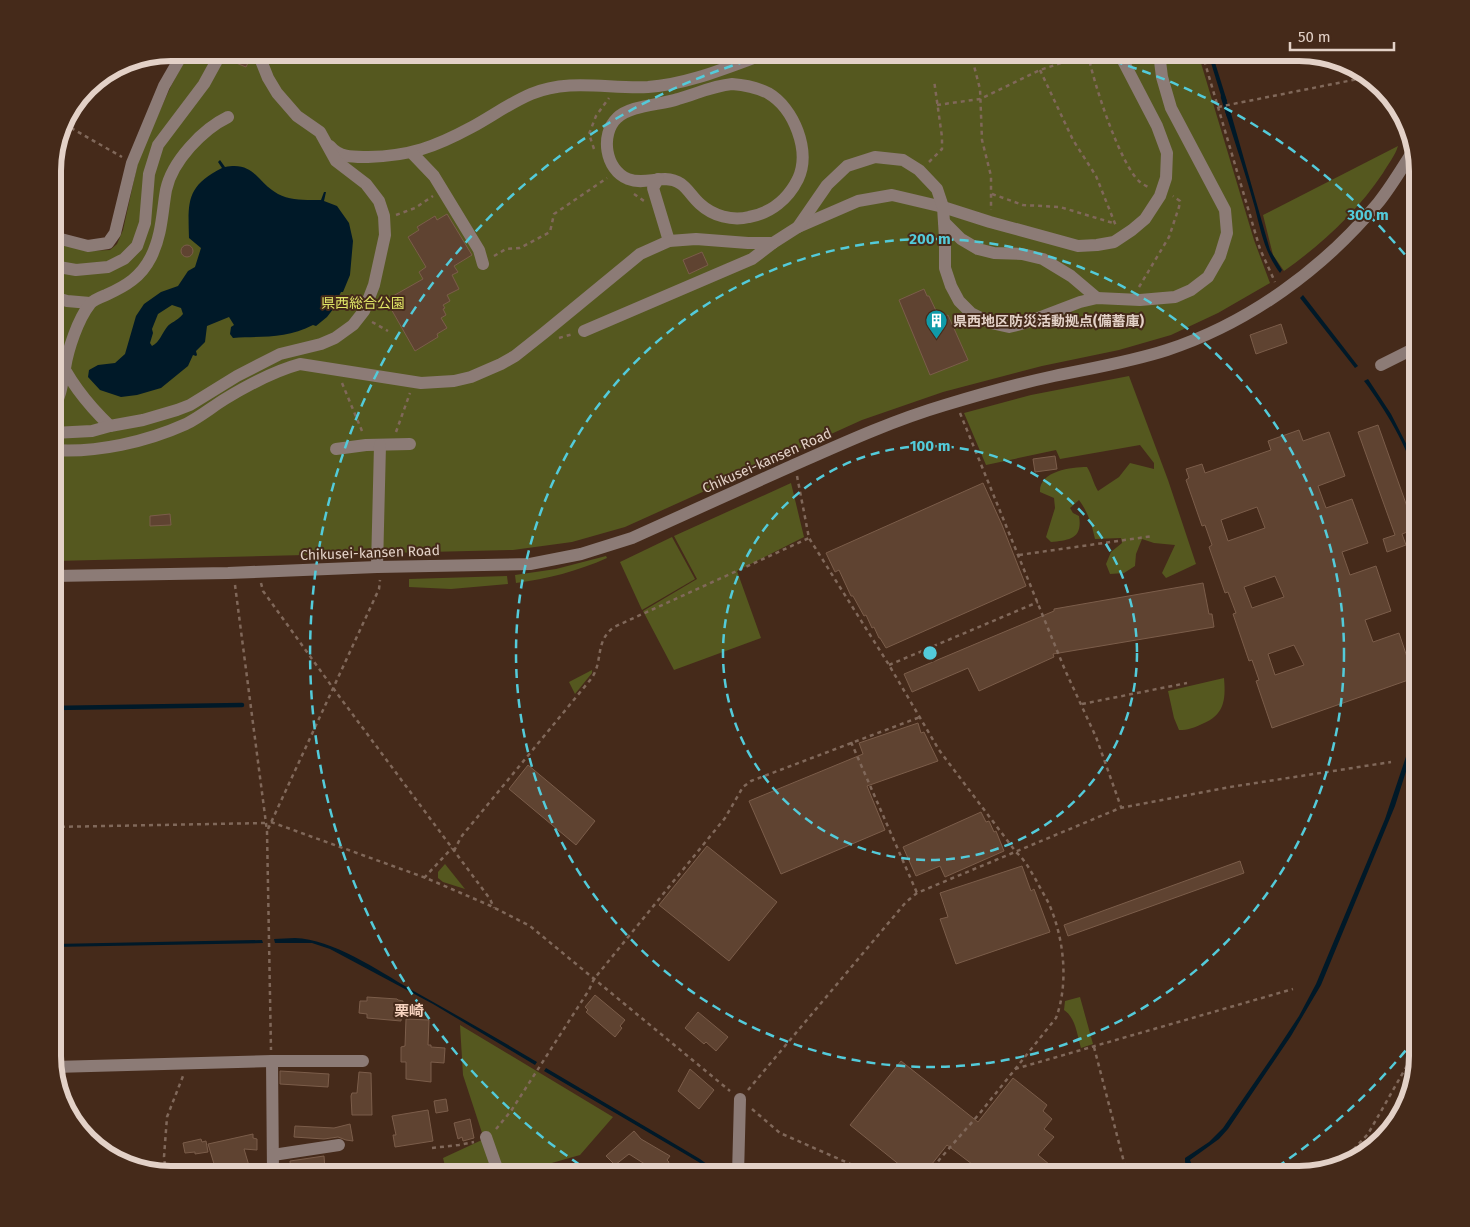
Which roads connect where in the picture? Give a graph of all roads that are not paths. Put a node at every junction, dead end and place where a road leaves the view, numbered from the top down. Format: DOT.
graph roads {
  1 [pos="178,61"];
  2 [pos="216,61"];
  3 [pos="261,61"];
  4 [pos="741,61"];
  5 [pos="1124,61"];
  6 [pos="1129,61"];
  7 [pos="1160,61"];
  8 [pos="1130,72"];
  9 [pos="228,117"];
  10 [pos="325,141"];
  11 [pos="412,153"];
  12 [pos="1408,158"];
  13 [pos="658,179"];
  14 [pos="943,206"];
  15 [pos="944,222"];
  16 [pos="798,227"];
  17 [pos="61,239"];
  18 [pos="669,241"];
  19 [pos="773,243"];
  20 [pos="483,264"];
  21 [pos="61,269"];
  22 [pos="1097,298"];
  23 [pos="61,299"];
  24 [pos="90,303"];
  25 [pos="584,331"];
  26 [pos="1409,351"];
  27 [pos="61,362"];
  28 [pos="1381,365"];
  29 [pos="65,369"];
  30 [pos="61,391"];
  31 [pos="110,426"];
  32 [pos="61,433"];
  33 [pos="410,444"];
  34 [pos="380,445"];
  35 [pos="336,449"];
  36 [pos="61,450"];
  37 [pos="378,567"];
  38 [pos="61,576"];
  39 [pos="272,1061"];
  40 [pos="363,1061"];
  41 [pos="61,1066"];
  42 [pos="740,1099"];
  43 [pos="486,1137"];
  44 [pos="339,1145"];
  45 [pos="273,1155"];
  46 [pos="273,1166"];
  47 [pos="496,1166"];
  48 [pos="738,1166"];
  1 -- 17 [label="street"];
  2 -- 21 [label="street"];
  3 -- 10 [label="street"];
  4 -- 11 [label="street"];
  5 -- 8 [label="street"];
  6 -- 8 [label="street"];
  7 -- 22 [label="street"];
  8 -- 14 [label="street"];
  9 -- 24 [label="street"];
  10 -- 11 [label="street"];
  10 -- 31 [label="street"];
  11 -- 20 [label="street"];
  12 -- 37 [label="street, Chikusei-kansen Road"];
  13 -- 13 [label="street"];
  13 -- 18 [label="street"];
  14 -- 15 [label="street"];
  14 -- 16 [label="street"];
  14 -- 16 [label="street"];
  15 -- 22 [label="street"];
  15 -- 22 [label="street"];
  16 -- 19 [label="street"];
  18 -- 19 [label="street"];
  18 -- 36 [label="street"];
  19 -- 25 [label="street"];
  23 -- 24 [label="street"];
  24 -- 29 [label="street"];
  26 -- 28 [label="street"];
  27 -- 29 [label="street"];
  29 -- 30 [label="street"];
  29 -- 31 [label="street"];
  31 -- 32 [label="street"];
  33 -- 34 [label="street"];
  34 -- 35 [label="street"];
  34 -- 37 [label="street"];
  37 -- 38 [label="street, Chikusei-kansen Road"];
  39 -- 40 [label="street"];
  39 -- 41 [label="street"];
  39 -- 45 [label="street"];
  42 -- 48 [label="street"];
  43 -- 47 [label="street"];
  44 -- 45 [label="street"];
  45 -- 46 [label="street"];
}
